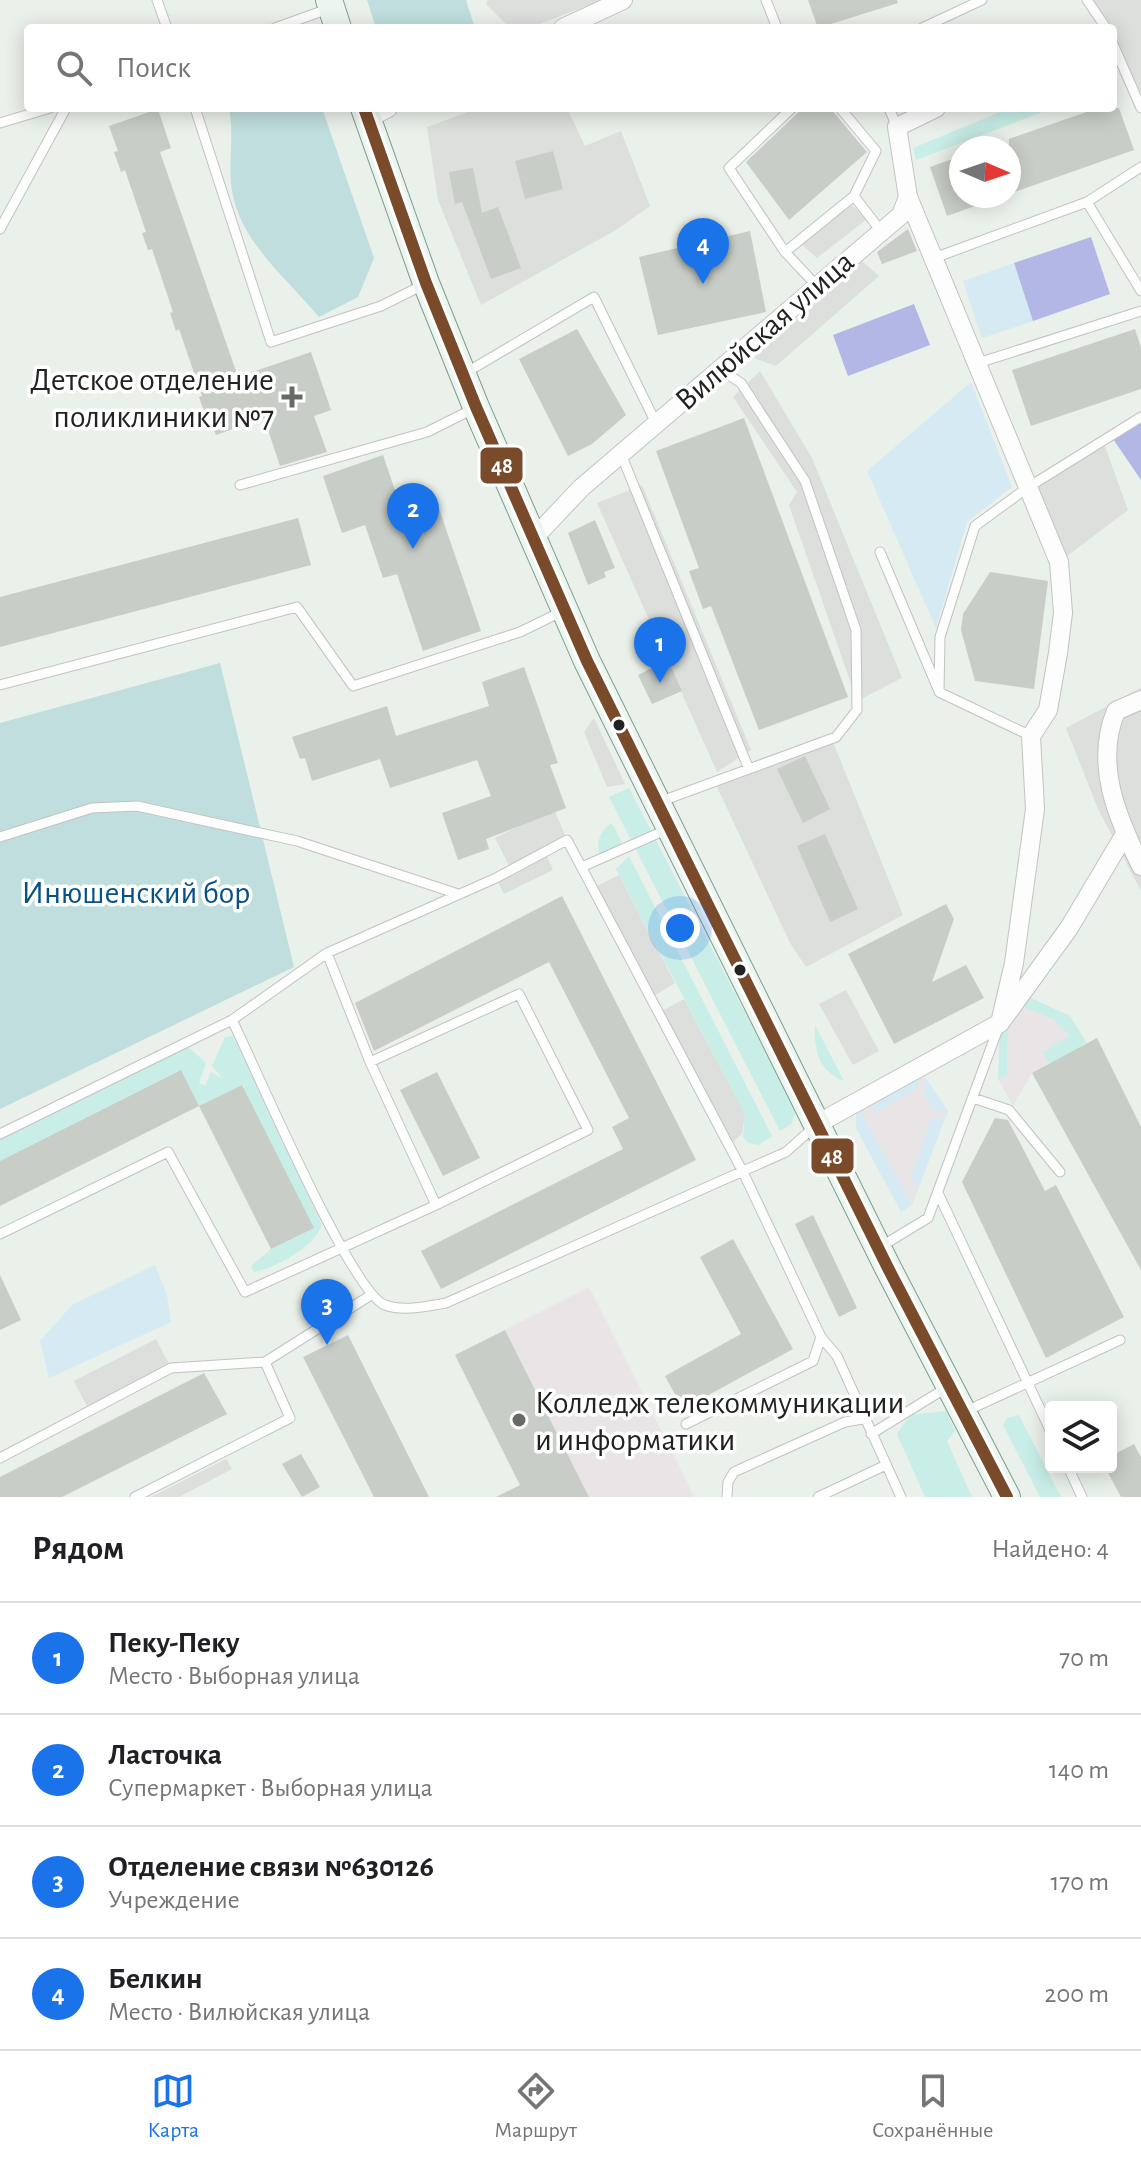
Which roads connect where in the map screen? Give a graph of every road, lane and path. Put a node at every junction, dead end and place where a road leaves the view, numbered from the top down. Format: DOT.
graph roads {
  1 [pos="157,0"];
  2 [pos="623,0"];
  3 [pos="766,0"];
  4 [pos="982,0"];
  5 [pos="1087,0"];
  6 [pos="333,12"];
  7 [pos="166,24"];
  8 [pos="290,24"];
  9 [pos="572,24"];
  10 [pos="775,24"];
  11 [pos="931,24"];
  12 [pos="1103,24"];
  13 [pos="1117,53"];
  14 [pos="1141,108"];
  15 [pos="37,112"];
  16 [pos="64,112"];
  17 [pos="196,112"];
  18 [pos="373,112"];
  19 [pos="788,112"];
  20 [pos="843,112"];
  21 [pos="891,112"];
  22 [pos="928,112"];
  23 [pos="0,123"];
  24 [pos="897,127"];
  25 [pos="1141,167"];
  26 [pos="854,196"];
  27 [pos="908,197"];
  28 [pos="1087,202"];
  29 [pos="0,229"];
  30 [pos="881,231"];
  31 [pos="785,252"];
  32 [pos="934,258"];
  33 [pos="426,283"];
  34 [pos="816,285"];
  35 [pos="1141,291"];
  36 [pos="1141,311"];
  37 [pos="978,363"];
  38 [pos="718,368"];
  39 [pos="463,374"];
  40 [pos="476,407"];
  41 [pos="1141,417"];
  42 [pos="656,423"];
  43 [pos="621,454"];
  44 [pos="240,485"];
  45 [pos="1027,488"];
  46 [pos="532,540"];
  47 [pos="880,552"];
  48 [pos="564,610"];
  49 [pos="0,685"];
  50 [pos="939,692"];
  51 [pos="1141,700"];
  52 [pos="1031,736"];
  53 [pos="748,767"];
  54 [pos="656,804"];
  55 [pos="668,829"];
  56 [pos="1125,834"];
  57 [pos="0,837"];
  58 [pos="584,866"];
  59 [pos="1141,866"];
  60 [pos="458,894"];
  61 [pos="327,953"];
  62 [pos="232,1020"];
  63 [pos="1000,1023"];
  64 [pos="370,1062"];
  65 [pos="973,1098"];
  66 [pos="817,1124"];
  67 [pos="0,1134"];
  68 [pos="743,1172"];
  69 [pos="1060,1172"];
  70 [pos="938,1193"];
  71 [pos="436,1205"];
  72 [pos="0,1234"];
  73 [pos="878,1248"];
  74 [pos="342,1249"];
  75 [pos="371,1295"];
  76 [pos="821,1337"];
  77 [pos="1120,1340"];
  78 [pos="265,1362"];
  79 [pos="950,1385"];
  80 [pos="1029,1385"];
  81 [pos="964,1412"];
  82 [pos="863,1419"];
  83 [pos="1045,1419"];
  84 [pos="686,1424"];
  85 [pos="871,1434"];
  86 [pos="0,1458"];
  87 [pos="886,1465"];
  88 [pos="1071,1473"];
  89 [pos="135,1497"];
  90 [pos="727,1497"];
  91 [pos="818,1497"];
  92 [pos="901,1497"];
  93 [pos="1007,1497"];
  94 [pos="1082,1497"];
  1 -- 7 [label="lane"];
  2 -- 9 [label="street"];
  3 -- 10 [label="lane"];
  4 -- 11 [label="lane"];
  5 -- 12 [label="lane"];
  6 -- 8 [label="lane"];
  13 -- 14 [label="lane"];
  15 -- 23 [label="lane"];
  16 -- 29 [label="lane"];
  17 -- 33 [label="lane"];
  18 -- 33 [label="main road"];
  19 -- 31 [label="lane"];
  20 -- 26 [label="lane"];
  21 -- 24 [label="lane"];
  22 -- 24 [label="street"];
  24 -- 27 [label="street"];
  25 -- 28 [label="lane"];
  26 -- 30 [label="lane"];
  26 -- 31 [label="lane"];
  27 -- 30 [label="street, Вилюйская улица"];
  27 -- 32 [label="street"];
  28 -- 32 [label="lane"];
  28 -- 35 [label="lane"];
  30 -- 34 [label="street, Вилюйская улица"];
  31 -- 34 [label="lane"];
  32 -- 37 [label="street"];
  33 -- 39 [label="main road"];
  34 -- 38 [label="street, Вилюйская улица"];
  36 -- 37 [label="lane"];
  37 -- 45 [label="street"];
  38 -- 42 [label="street, Вилюйская улица"];
  38 -- 53 [label="lane"];
  39 -- 40 [label="main road"];
  39 -- 42 [label="lane"];
  40 -- 44 [label="lane"];
  40 -- 46 [label="main road"];
  41 -- 45 [label="lane"];
  42 -- 43 [label="street, Вилюйская улица"];
  43 -- 46 [label="street, Вилюйская улица"];
  43 -- 53 [label="lane"];
  45 -- 50 [label="lane"];
  45 -- 52 [label="street"];
  46 -- 48 [label="main road"];
  47 -- 50 [label="lane"];
  48 -- 49 [label="lane"];
  48 -- 54 [label="main road"];
  50 -- 52 [label="lane"];
  51 -- 56 [label="street"];
  52 -- 63 [label="street"];
  53 -- 54 [label="lane"];
  54 -- 55 [label="main road"];
  55 -- 58 [label="lane"];
  55 -- 66 [label="main road"];
  56 -- 59 [label="street"];
  56 -- 63 [label="street"];
  57 -- 60 [label="lane"];
  58 -- 60 [label="lane"];
  58 -- 68 [label="lane"];
  60 -- 61 [label="lane"];
  61 -- 62 [label="lane"];
  61 -- 64 [label="lane"];
  62 -- 67 [label="lane"];
  62 -- 74 [label="lane"];
  63 -- 65 [label="lane"];
  63 -- 66 [label="street"];
  64 -- 71 [label="lane"];
  64 -- 71 [label="lane"];
  65 -- 69 [label="lane"];
  65 -- 70 [label="lane"];
  66 -- 68 [label="lane"];
  66 -- 73 [label="main road"];
  68 -- 75 [label="lane"];
  68 -- 76 [label="lane"];
  70 -- 73 [label="lane"];
  70 -- 80 [label="lane"];
  71 -- 74 [label="lane"];
  72 -- 74 [label="lane"];
  73 -- 79 [label="main road"];
  74 -- 75 [label="lane"];
  75 -- 78 [label="lane"];
  76 -- 82 [label="lane"];
  76 -- 84 [label="lane"];
  77 -- 80 [label="lane"];
  78 -- 86 [label="lane"];
  78 -- 89 [label="lane"];
  79 -- 81 [label="main road"];
  79 -- 85 [label="lane"];
  80 -- 81 [label="lane"];
  80 -- 83 [label="lane"];
  81 -- 93 [label="main road"];
  82 -- 85 [label="lane"];
  82 -- 90 [label="lane"];
  85 -- 87 [label="lane"];
  87 -- 91 [label="lane"];
  87 -- 92 [label="lane"];
  88 -- 94 [label="lane"];
}
